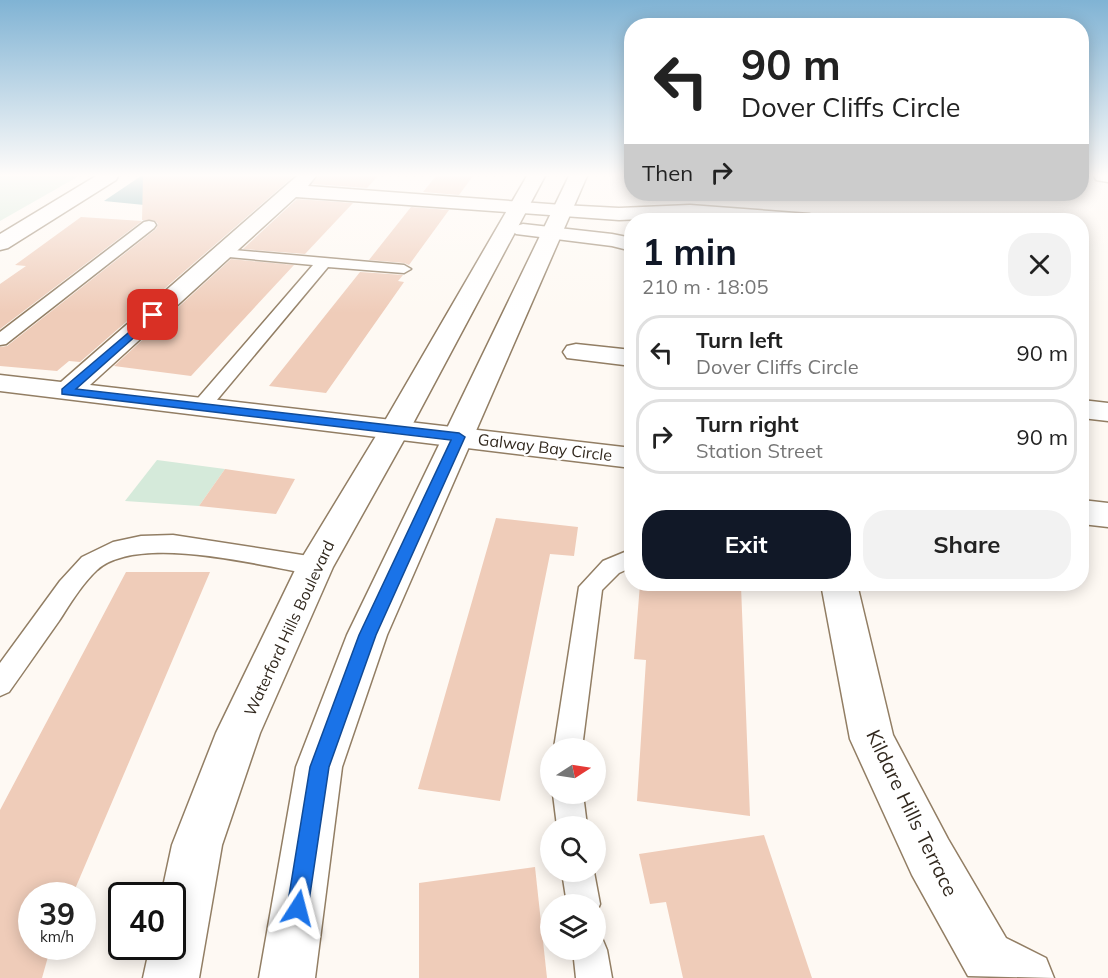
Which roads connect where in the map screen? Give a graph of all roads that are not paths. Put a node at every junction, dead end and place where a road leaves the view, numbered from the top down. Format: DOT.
graph roads {
  1 [pos="502,221"];
  2 [pos="35,222"];
  3 [pos="259,222"];
  4 [pos="537,222"];
  5 [pos="557,222"];
  6 [pos="149,225"];
  7 [pos="0,243"];
  8 [pos="624,243"];
  9 [pos="223,253"];
  10 [pos="323,263"];
  11 [pos="404,269"];
  12 [pos="0,340"];
  13 [pos="576,352"];
  14 [pos="624,357"];
  15 [pos="0,384"];
  16 [pos="66,392"];
  17 [pos="199,409"];
  18 [pos="1089,410"];
  19 [pos="1108,412"];
  20 [pos="394,431"];
  21 [pos="459,437"];
  22 [pos="624,457"];
  23 [pos="1089,513"];
  24 [pos="1108,515"];
  25 [pos="624,561"];
  26 [pos="315,566"];
  27 [pos="840,591"];
  28 [pos="0,684"];
  29 [pos="569,738"];
  30 [pos="591,960"];
  31 [pos="171,978"];
  32 [pos="287,978"];
  33 [pos="594,978"];
  34 [pos="1026,978"];
  1 -- 20 [label="street, Waterford Hills Boulevard"];
  2 -- 7 [label="street"];
  3 -- 9 [label="street"];
  4 -- 5 [label="street"];
  5 -- 8 [label="street"];
  5 -- 21 [label="street"];
  6 -- 12 [label="lane"];
  9 -- 10 [label="lane"];
  9 -- 16 [label="street"];
  10 -- 11 [label="lane"];
  10 -- 17 [label="lane"];
  13 -- 14 [label="street"];
  15 -- 16 [label="street, Galway Bay Circle"];
  16 -- 17 [label="street, Galway Bay Circle"];
  17 -- 20 [label="street, Galway Bay Circle"];
  18 -- 19 [label="street"];
  20 -- 21 [label="street, Galway Bay Circle"];
  20 -- 26 [label="street, Waterford Hills Boulevard"];
  21 -- 22 [label="street, Galway Bay Circle"];
  21 -- 32 [label="street"];
  23 -- 24 [label="street"];
  25 -- 29 [label="lane"];
  26 -- 28 [label="lane"];
  26 -- 31 [label="street, Waterford Hills Boulevard"];
  27 -- 34 [label="street, Kildare Hills Terrace"];
  30 -- 33 [label="lane"];
}
